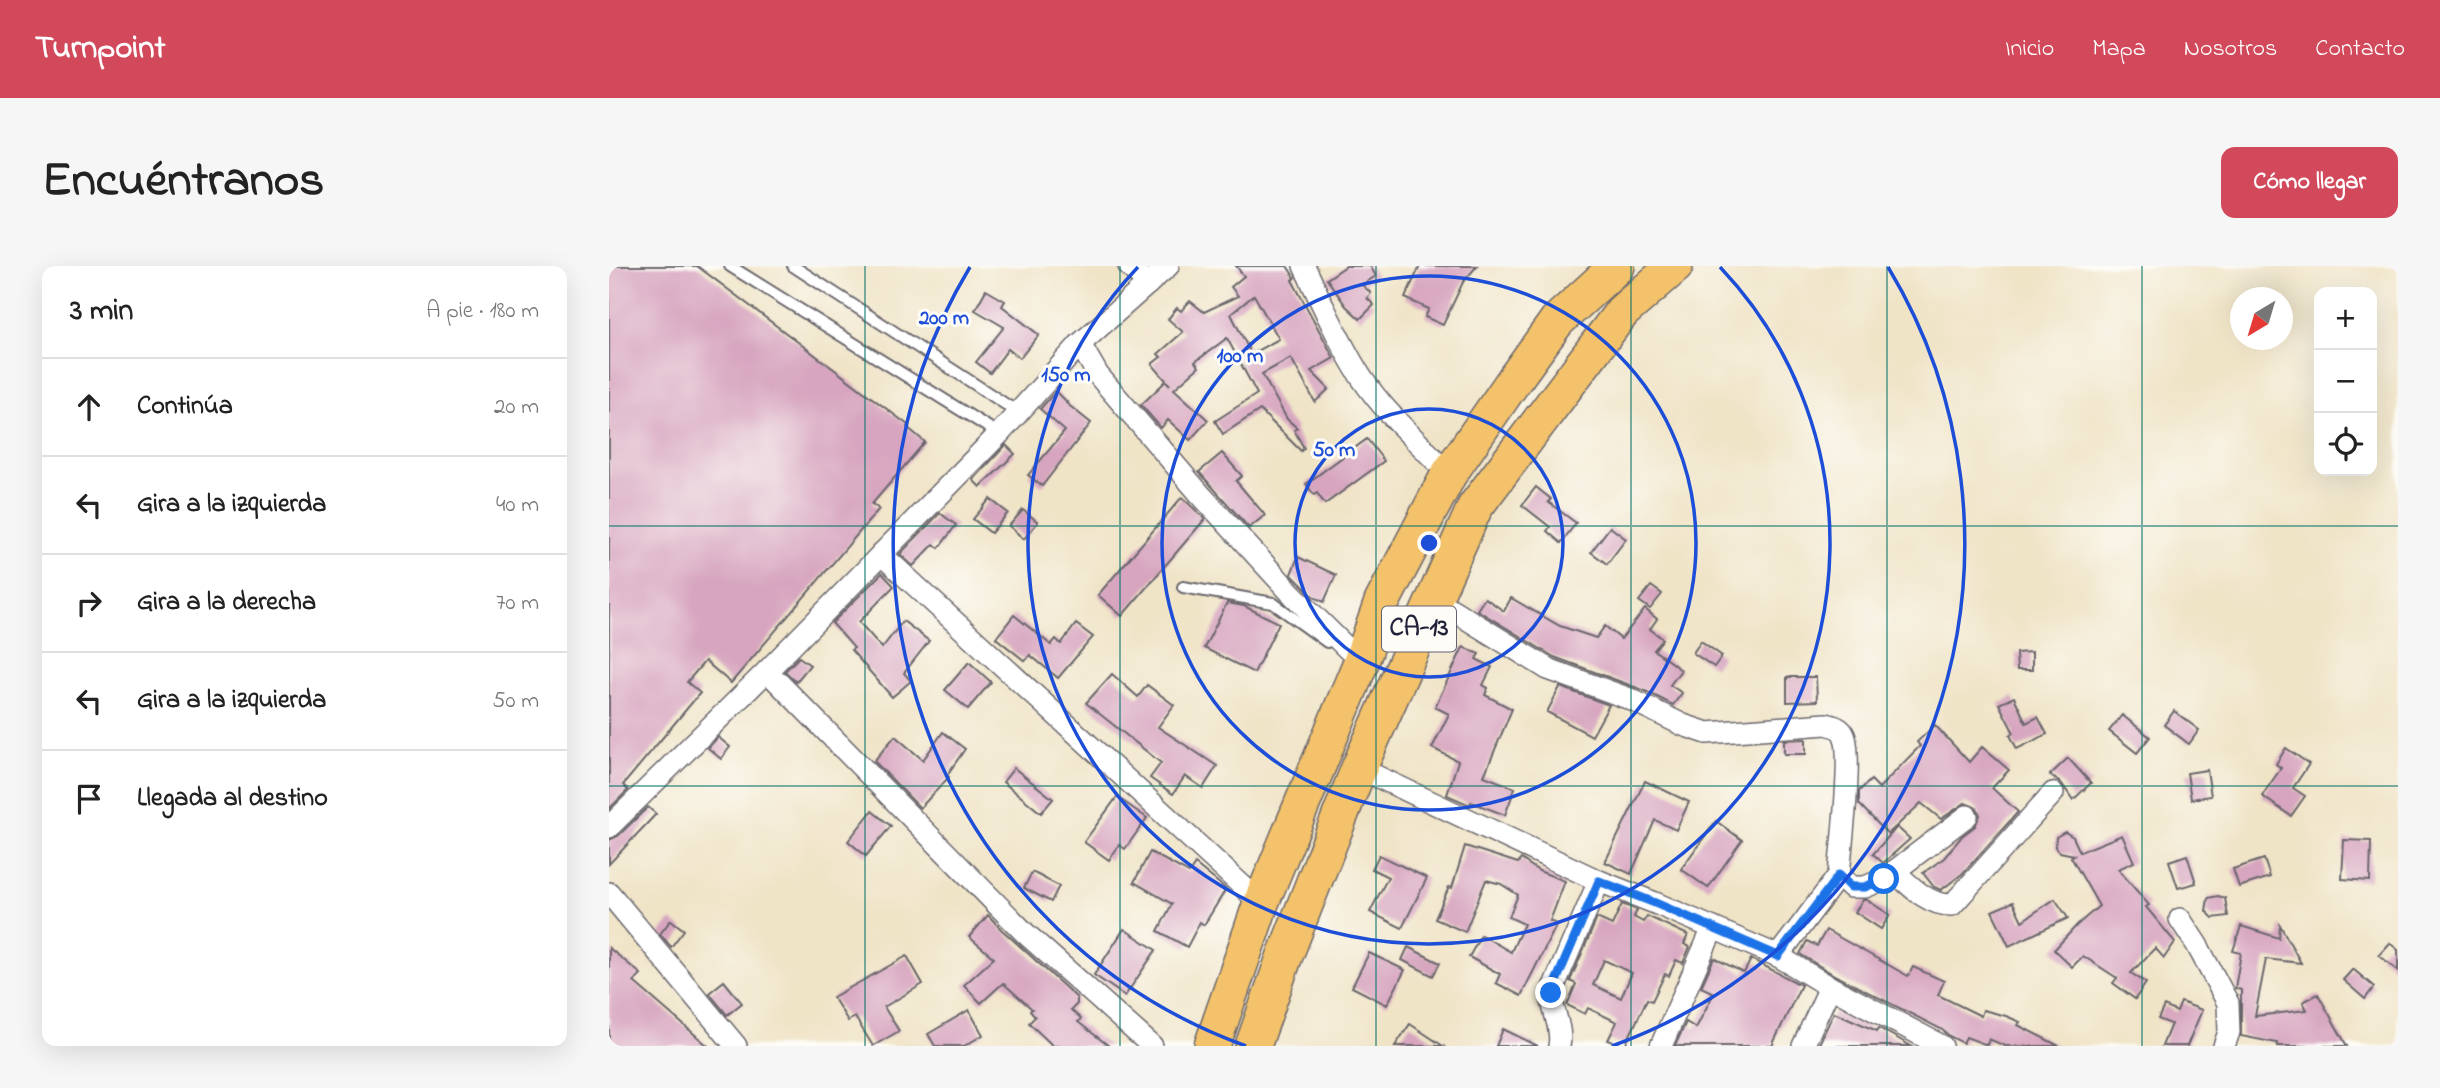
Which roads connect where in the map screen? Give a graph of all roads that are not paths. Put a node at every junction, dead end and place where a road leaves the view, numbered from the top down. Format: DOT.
graph roads {
  1 [pos="730,266"];
  2 [pos="793,266"];
  3 [pos="1129,266"];
  4 [pos="1168,266"];
  5 [pos="1304,266"];
  6 [pos="1616,266"];
  7 [pos="1675,266"];
  8 [pos="1148,284"];
  9 [pos="1080,344"];
  10 [pos="1019,413"];
  11 [pos="999,434"];
  12 [pos="1449,474"];
  13 [pos="881,554"];
  14 [pos="1183,587"];
  15 [pos="1433,598"];
  16 [pos="1359,666"];
  17 [pos="767,671"];
  18 [pos="1359,768"];
  19 [pos="2053,793"];
  20 [pos="1968,816"];
  21 [pos="609,828"];
  22 [pos="1894,872"];
  23 [pos="1839,875"];
  24 [pos="1599,881"];
  25 [pos="609,893"];
  26 [pos="1261,903"];
  27 [pos="2180,919"];
  28 [pos="1713,928"];
  29 [pos="1778,956"];
  30 [pos="1830,987"];
  31 [pos="736,1046"];
  32 [pos="1152,1046"];
  33 [pos="1212,1046"];
  34 [pos="1253,1046"];
  35 [pos="1559,1046"];
  36 [pos="1661,1046"];
  37 [pos="1803,1046"];
  38 [pos="1942,1046"];
  39 [pos="2224,1046"];
  1 -- 11 [label="lane"];
  2 -- 10 [label="lane"];
  3 -- 8 [label="street"];
  4 -- 8 [label="street"];
  5 -- 12 [label="street"];
  6 -- 12 [label="highway, CA-13"];
  7 -- 15 [label="highway, CA-13"];
  8 -- 9 [label="street"];
  9 -- 10 [label="street"];
  9 -- 16 [label="street"];
  10 -- 11 [label="street"];
  11 -- 13 [label="street"];
  12 -- 16 [label="highway, CA-13"];
  13 -- 17 [label="street"];
  13 -- 26 [label="street"];
  14 -- 16 [label="lane"];
  15 -- 18 [label="highway, CA-13"];
  15 -- 23 [label="street"];
  16 -- 26 [label="highway, CA-13"];
  17 -- 21 [label="street"];
  17 -- 32 [label="street"];
  18 -- 24 [label="street"];
  18 -- 34 [label="highway, CA-13"];
  19 -- 22 [label="street"];
  20 -- 22 [label="street"];
  22 -- 23 [label="street"];
  23 -- 29 [label="street"];
  24 -- 28 [label="street"];
  24 -- 35 [label="street"];
  25 -- 31 [label="street"];
  26 -- 33 [label="highway, CA-13"];
  27 -- 39 [label="street"];
  28 -- 29 [label="street"];
  28 -- 36 [label="street"];
  29 -- 30 [label="street"];
  30 -- 37 [label="street"];
  30 -- 38 [label="street"];
}
